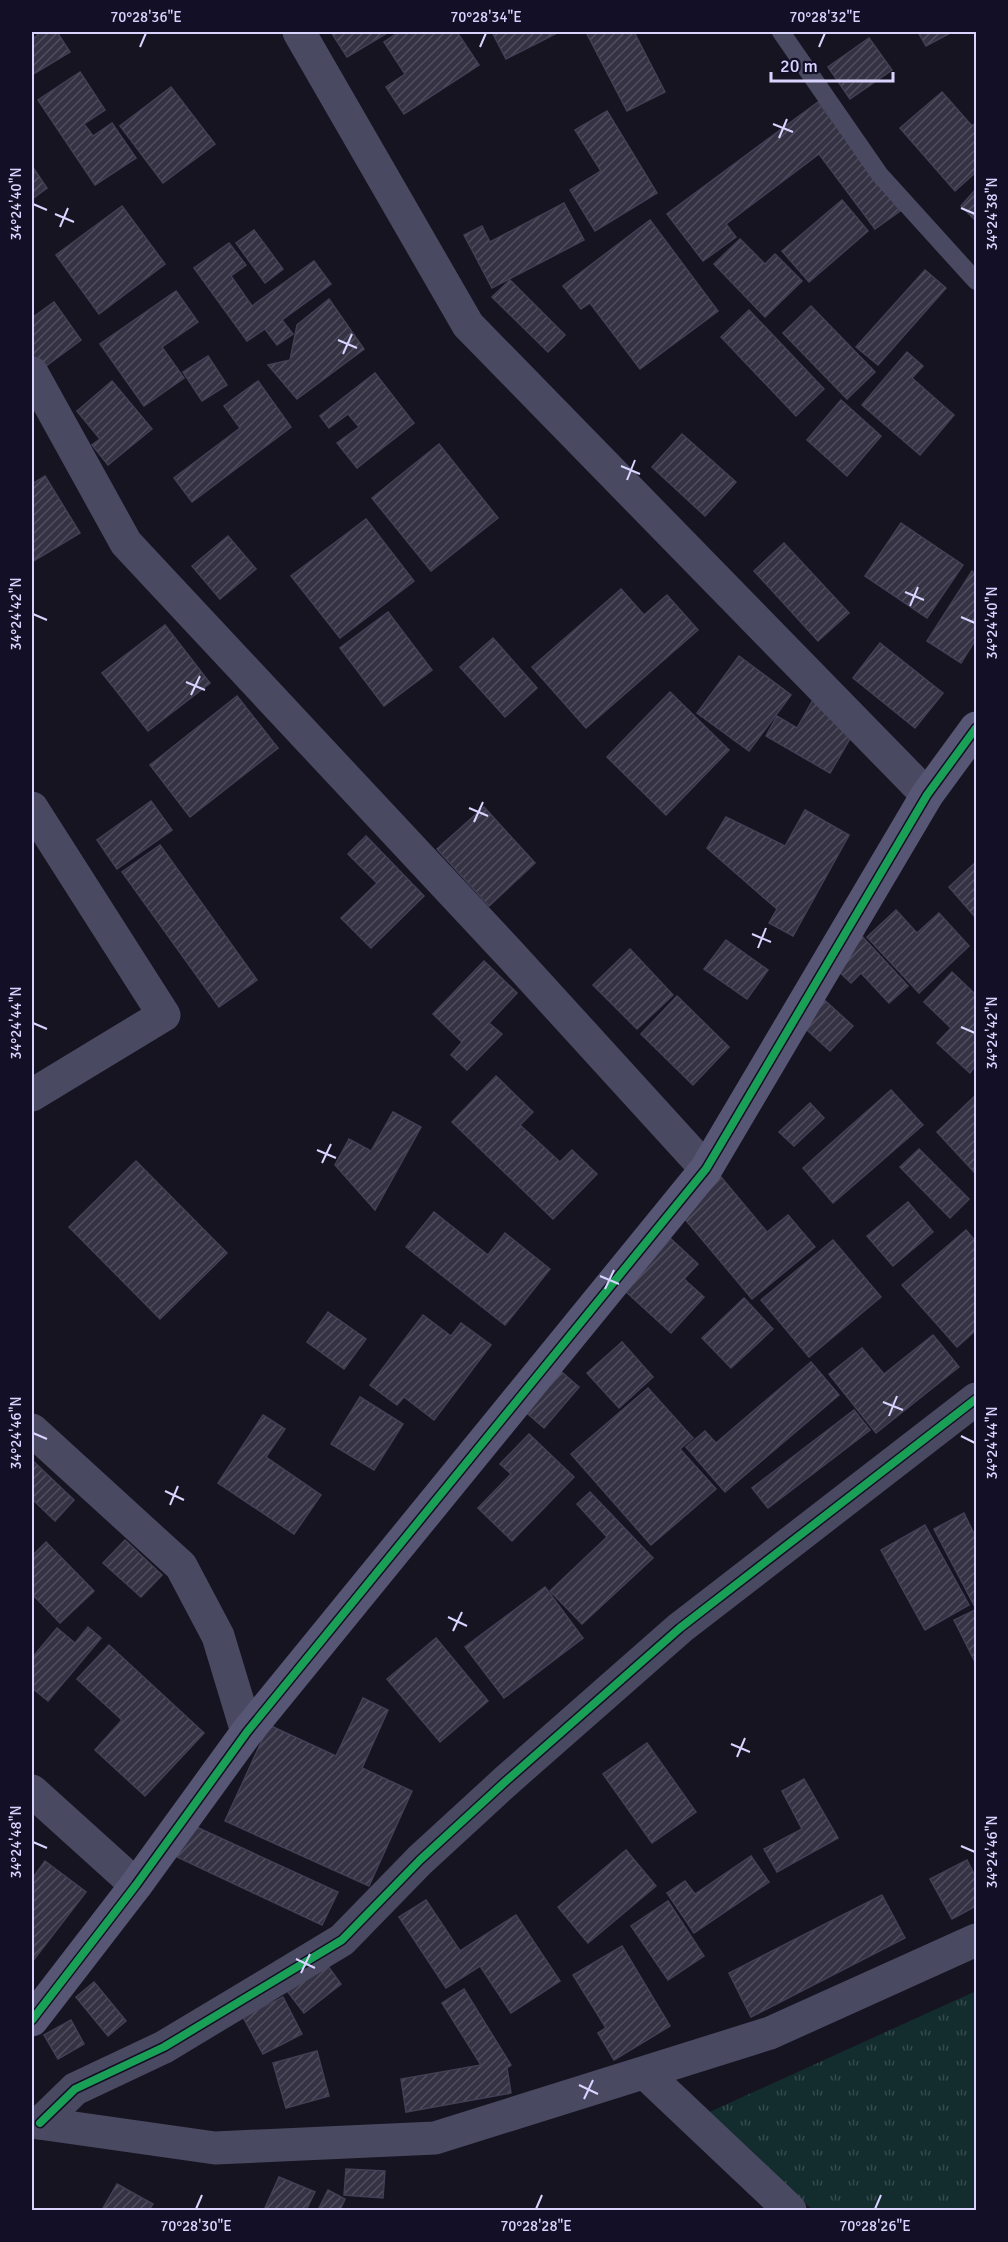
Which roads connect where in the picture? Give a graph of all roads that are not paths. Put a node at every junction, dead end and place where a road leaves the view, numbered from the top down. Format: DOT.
graph roads {
  1 [pos="299,32"];
  2 [pos="781,32"];
  3 [pos="976,281"];
  4 [pos="32,373"];
  5 [pos="976,728"];
  6 [pos="927,795"];
  7 [pos="32,808"];
  8 [pos="32,1095"];
  9 [pos="706,1169"];
  10 [pos="976,1400"];
  11 [pos="32,1430"];
  12 [pos="247,1732"];
  13 [pos="32,1791"];
  14 [pos="136,1885"];
  15 [pos="976,1940"];
  16 [pos="32,2020"];
  17 [pos="645,2073"];
  18 [pos="36,2123"];
  19 [pos="790,2211"];
  1 -- 6 [label="street"];
  2 -- 3 [label="lane"];
  4 -- 9 [label="street"];
  5 -- 6 [label="street"];
  6 -- 9 [label="street"];
  7 -- 8 [label="street"];
  9 -- 12 [label="street"];
  10 -- 18 [label="street"];
  11 -- 12 [label="street"];
  12 -- 14 [label="street"];
  13 -- 14 [label="street"];
  14 -- 16 [label="street"];
  15 -- 17 [label="street"];
  17 -- 18 [label="street"];
  17 -- 19 [label="street"];
}
